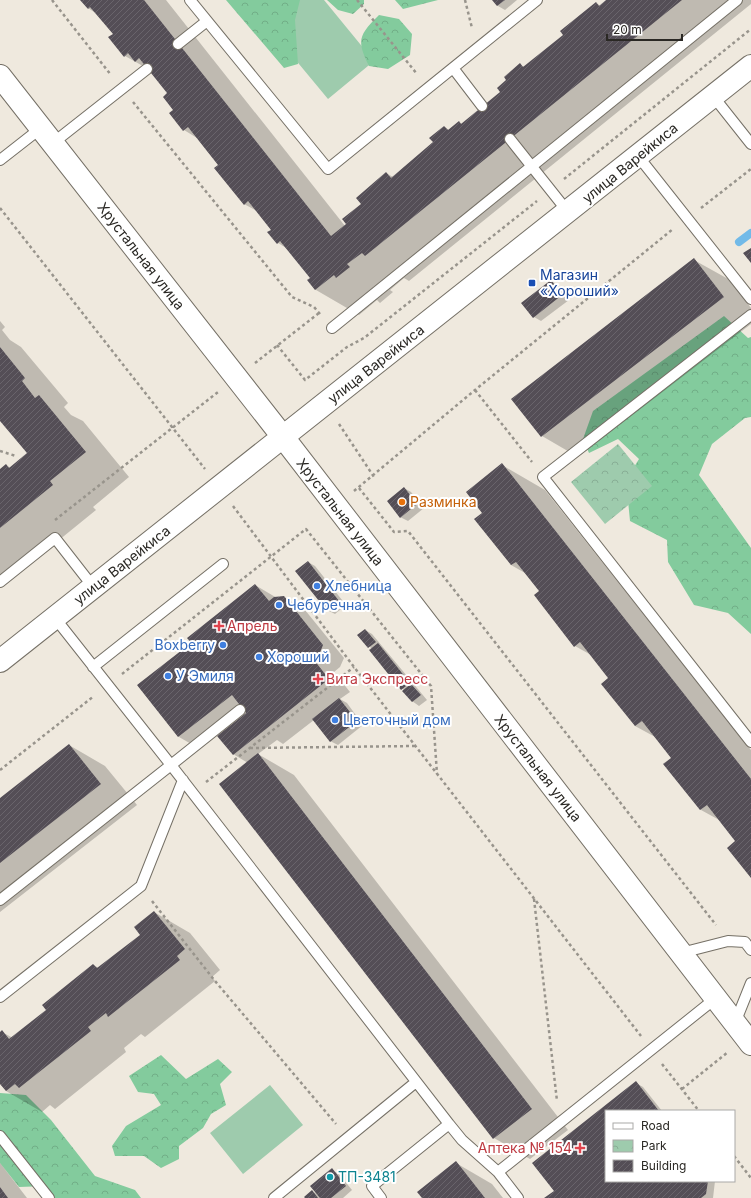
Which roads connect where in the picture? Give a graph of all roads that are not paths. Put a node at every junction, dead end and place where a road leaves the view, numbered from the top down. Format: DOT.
graph roads {
  1 [pos="190,0"];
  2 [pos="537,0"];
  3 [pos="737,0"];
  4 [pos="207,21"];
  5 [pos="178,44"];
  6 [pos="751,66"];
  7 [pos="452,68"];
  8 [pos="147,69"];
  9 [pos="0,76"];
  10 [pos="713,96"];
  11 [pos="482,106"];
  12 [pos="47,136"];
  13 [pos="510,139"];
  14 [pos="751,144"];
  15 [pos="638,156"];
  16 [pos="0,160"];
  17 [pos="532,166"];
  18 [pos="568,212"];
  19 [pos="751,299"];
  20 [pos="751,316"];
  21 [pos="332,328"];
  22 [pos="283,437"];
  23 [pos="223,564"];
  24 [pos="0,582"];
  25 [pos="94,588"];
  26 [pos="55,618"];
  27 [pos="0,661"];
  28 [pos="93,667"];
  29 [pos="240,710"];
  30 [pos="751,742"];
  31 [pos="171,765"];
  32 [pos="183,780"];
  33 [pos="0,900"];
  34 [pos="751,950"];
  35 [pos="681,953"];
  36 [pos="751,983"];
  37 [pos="0,998"];
  38 [pos="716,998"];
  39 [pos="744,1035"];
  40 [pos="416,1082"];
  41 [pos="449,1124"];
  42 [pos="0,1136"];
  43 [pos="498,1172"];
  44 [pos="49,1198"];
  45 [pos="274,1198"];
  46 [pos="381,1198"];
  47 [pos="518,1198"];
  1 -- 4 [label="lane"];
  2 -- 7 [label="lane"];
  3 -- 17 [label="lane"];
  4 -- 5 [label="lane"];
  4 -- 7 [label="lane"];
  6 -- 10 [label="main road, улица Варейкиса"];
  7 -- 11 [label="lane"];
  8 -- 12 [label="lane"];
  9 -- 12 [label="main road, Хрустальная улица"];
  10 -- 14 [label="lane"];
  10 -- 15 [label="main road, улица Варейкиса"];
  12 -- 16 [label="lane"];
  12 -- 22 [label="main road, Хрустальная улица"];
  13 -- 17 [label="lane"];
  15 -- 18 [label="main road, улица Варейкиса"];
  15 -- 19 [label="lane"];
  17 -- 18 [label="lane"];
  17 -- 21 [label="lane"];
  18 -- 22 [label="main road, улица Варейкиса"];
  20 -- 30 [label="lane"];
  22 -- 25 [label="main road, улица Варейкиса"];
  22 -- 35 [label="main road, Хрустальная улица"];
  23 -- 28 [label="lane"];
  24 -- 25 [label="lane"];
  25 -- 26 [label="main road, улица Варейкиса"];
  26 -- 27 [label="main road, улица Варейкиса"];
  26 -- 28 [label="lane"];
  28 -- 31 [label="lane"];
  29 -- 31 [label="lane"];
  31 -- 32 [label="lane"];
  31 -- 33 [label="lane"];
  32 -- 37 [label="lane"];
  32 -- 40 [label="lane"];
  34 -- 35 [label="lane"];
  35 -- 38 [label="main road, Хрустальная улица"];
  36 -- 39 [label="lane"];
  38 -- 39 [label="main road, Хрустальная улица"];
  38 -- 43 [label="lane"];
  40 -- 41 [label="lane"];
  40 -- 45 [label="lane"];
  41 -- 43 [label="lane"];
  41 -- 46 [label="lane"];
  42 -- 44 [label="lane"];
  43 -- 47 [label="lane"];
}
